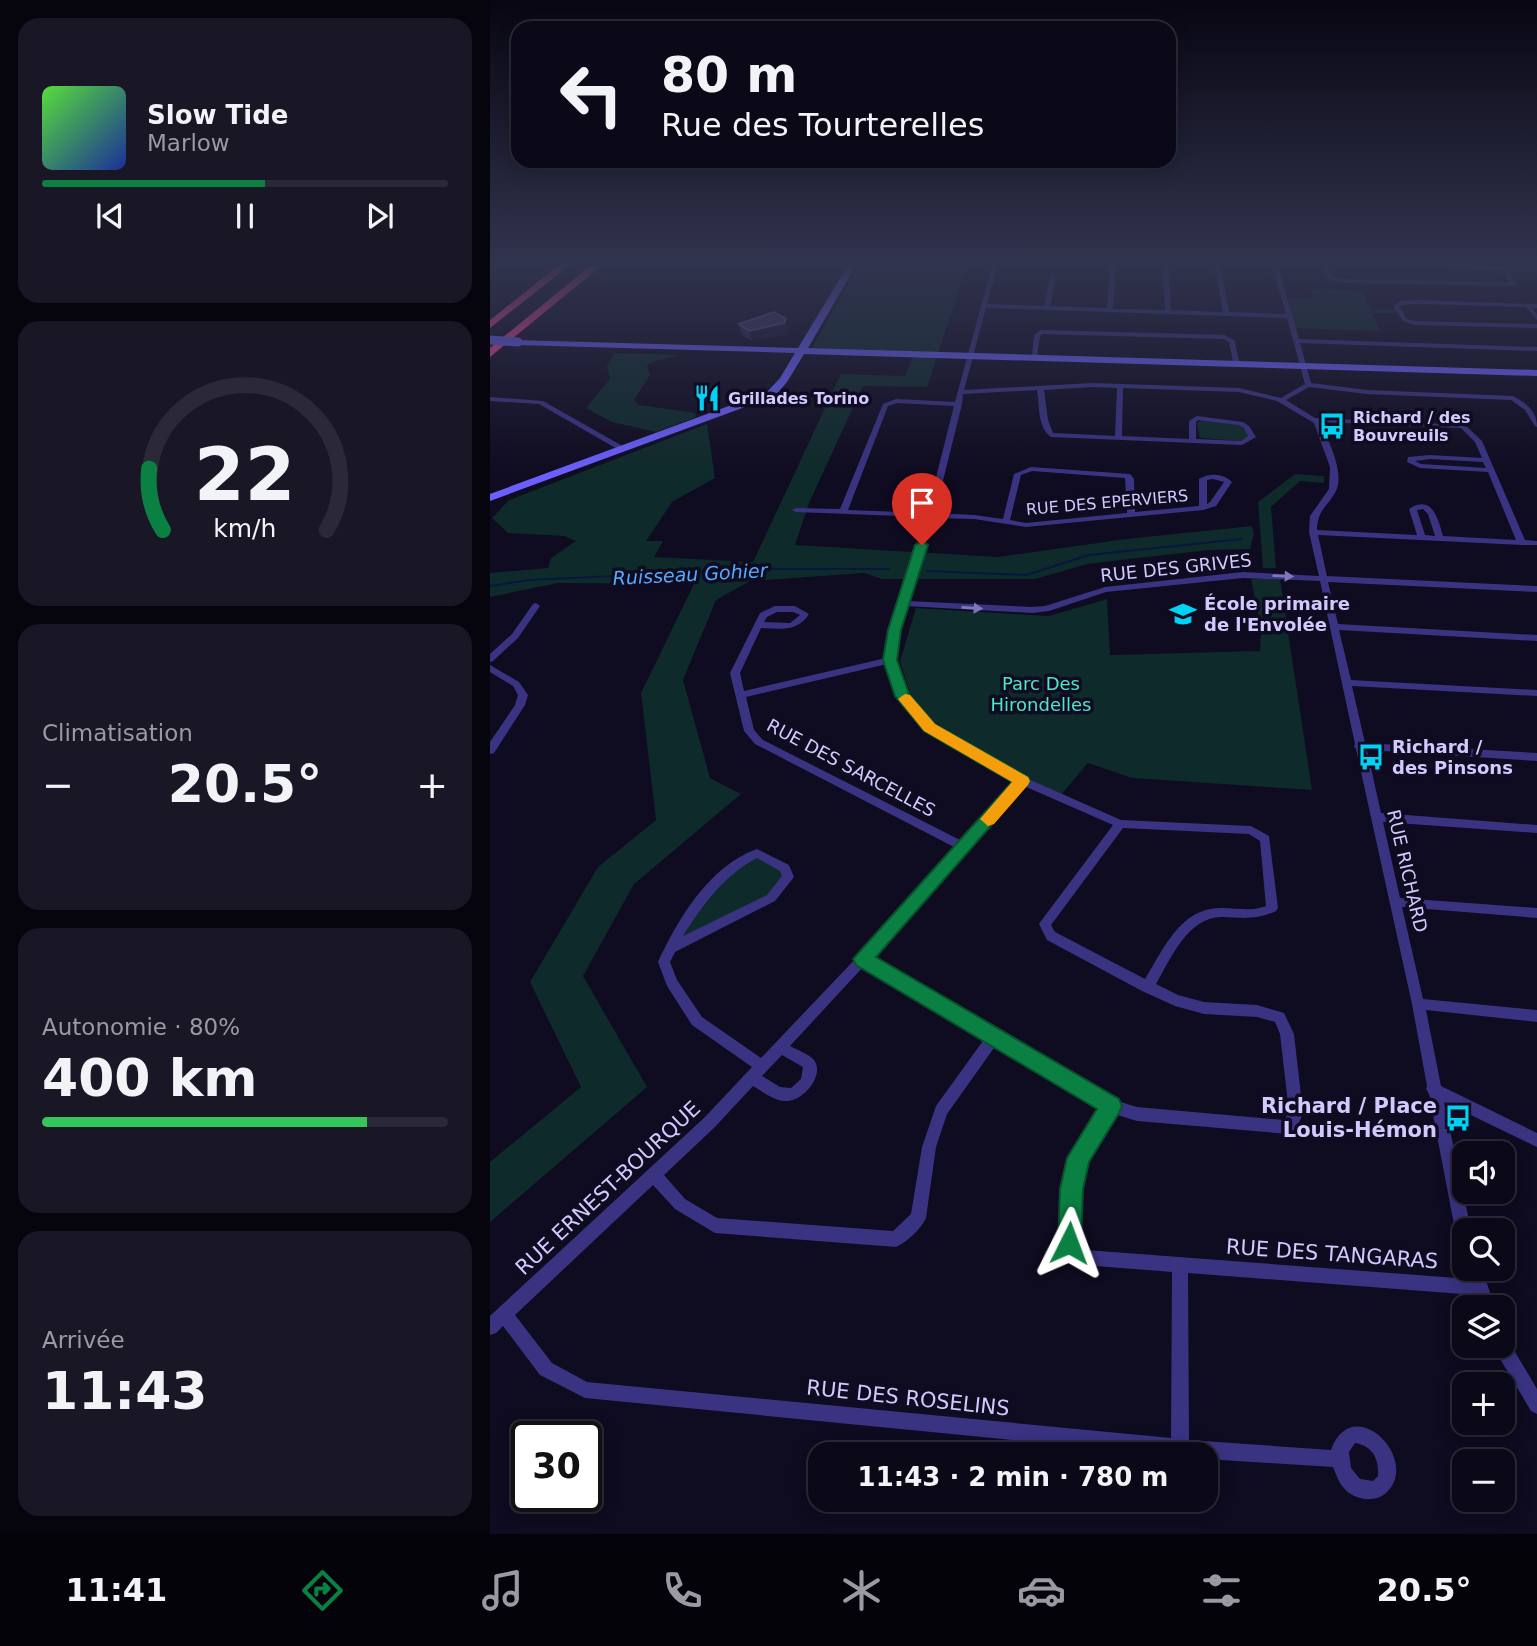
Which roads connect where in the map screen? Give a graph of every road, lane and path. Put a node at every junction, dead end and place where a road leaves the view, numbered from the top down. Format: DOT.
graph roads {
  1 [pos="515,334"];
  2 [pos="802,334"];
  3 [pos="808,334"];
  4 [pos="977,334"];
  5 [pos="1039,334"];
  6 [pos="1099,334"];
  7 [pos="1293,334"];
  8 [pos="799,339"];
  9 [pos="490,340"];
  10 [pos="1295,341"];
  11 [pos="767,349"];
  12 [pos="1537,349"];
  13 [pos="797,350"];
  14 [pos="490,354"];
  15 [pos="971,355"];
  16 [pos="1034,356"];
  17 [pos="779,359"];
  18 [pos="1236,362"];
  19 [pos="1303,365"];
  20 [pos="1537,373"];
  21 [pos="1308,385"];
  22 [pos="1119,386"];
  23 [pos="1040,387"];
  24 [pos="961,393"];
  25 [pos="490,399"];
  26 [pos="1282,400"];
  27 [pos="959,404"];
  28 [pos="1316,420"];
  29 [pos="1537,425"];
  30 [pos="1118,438"];
  31 [pos="1193,441"];
  32 [pos="622,448"];
  33 [pos="1484,460"];
  34 [pos="1489,470"];
  35 [pos="490,498"];
  36 [pos="1203,508"];
  37 [pos="796,510"];
  38 [pos="843,512"];
  39 [pos="1131,515"];
  40 [pos="930,516"];
  41 [pos="1006,522"];
  42 [pos="1313,532"];
  43 [pos="1422,538"];
  44 [pos="1440,539"];
  45 [pos="1522,543"];
  46 [pos="1537,543"];
  47 [pos="1323,578"];
  48 [pos="1537,589"];
  49 [pos="904,603"];
  50 [pos="536,606"];
  51 [pos="758,625"];
  52 [pos="1336,628"];
  53 [pos="1537,638"];
  54 [pos="490,659"];
  55 [pos="890,660"];
  56 [pos="490,668"];
  57 [pos="1347,683"];
  58 [pos="1537,693"];
  59 [pos="741,695"];
  60 [pos="1359,746"];
  61 [pos="490,750"];
  62 [pos="1537,757"];
  63 [pos="1022,781"];
  64 [pos="1376,817"];
  65 [pos="1120,824"];
  66 [pos="1537,829"];
  67 [pos="964,847"];
  68 [pos="1394,902"];
  69 [pos="1537,913"];
  70 [pos="669,948"];
  71 [pos="863,959"];
  72 [pos="1147,987"];
  73 [pos="1418,1004"];
  74 [pos="1537,1016"];
  75 [pos="995,1036"];
  76 [pos="781,1047"];
  77 [pos="763,1067"];
  78 [pos="753,1078"];
  79 [pos="1433,1089"];
  80 [pos="1111,1106"];
  81 [pos="1537,1140"];
  82 [pos="654,1175"];
  83 [pos="1460,1218"];
  84 [pos="1181,1265"];
  85 [pos="1478,1281"];
  86 [pos="1481,1288"];
  87 [pos="1483,1295"];
  88 [pos="504,1314"];
  89 [pos="490,1327"];
  90 [pos="1509,1358"];
  91 [pos="1537,1405"];
  92 [pos="1118,1442"];
  93 [pos="1180,1442"];
  94 [pos="1218,1451"];
  95 [pos="1339,1459"];
  1 -- 14 [label="highway"];
  2 -- 8 [label="street"];
  3 -- 13 [label="street"];
  4 -- 15 [label="street"];
  5 -- 16 [label="street"];
  6 -- 18 [label="street"];
  7 -- 10 [label="street"];
  8 -- 11 [label="street"];
  8 -- 13 [label="street"];
  9 -- 11 [label="street, bridge"];
  10 -- 12 [label="street"];
  10 -- 19 [label="street"];
  11 -- 13 [label="street"];
  11 -- 17 [label="street"];
  13 -- 15 [label="street"];
  13 -- 32 [label="street"];
  15 -- 16 [label="street"];
  15 -- 24 [label="street"];
  16 -- 18 [label="street"];
  18 -- 19 [label="street"];
  19 -- 20 [label="street"];
  19 -- 21 [label="street"];
  21 -- 26 [label="street"];
  21 -- 29 [label="street"];
  22 -- 23 [label="street"];
  22 -- 26 [label="street"];
  22 -- 30 [label="street"];
  23 -- 24 [label="street"];
  23 -- 30 [label="street"];
  24 -- 27 [label="street"];
  25 -- 32 [label="street"];
  26 -- 28 [label="street"];
  27 -- 38 [label="street"];
  27 -- 40 [label="street"];
  28 -- 33 [label="street"];
  28 -- 42 [label="street"];
  30 -- 31 [label="street"];
  31 -- 31 [label="street"];
  32 -- 35 [label="street"];
  33 -- 34 [label="street"];
  33 -- 34 [label="street"];
  34 -- 45 [label="street"];
  36 -- 39 [label="street, RUE DES EPERVIERS"];
  37 -- 38 [label="street, RUE DES EPERVIERS"];
  38 -- 40 [label="street, RUE DES EPERVIERS"];
  39 -- 41 [label="street, RUE DES EPERVIERS"];
  39 -- 41 [label="street"];
  40 -- 41 [label="street, RUE DES EPERVIERS"];
  40 -- 49 [label="street"];
  42 -- 43 [label="street"];
  42 -- 47 [label="street, RUE RICHARD"];
  43 -- 44 [label="street"];
  43 -- 44 [label="street"];
  44 -- 45 [label="street"];
  45 -- 46 [label="street"];
  47 -- 48 [label="street, RUE DES GRIVES"];
  49 -- 47 [label="street, RUE DES GRIVES, one-way"];
  47 -- 52 [label="street, RUE RICHARD"];
  49 -- 55 [label="street"];
  50 -- 54 [label="street"];
  51 -- 59 [label="street, RUE DES SARCELLES"];
  52 -- 53 [label="street"];
  52 -- 57 [label="street, RUE RICHARD"];
  55 -- 59 [label="street"];
  55 -- 63 [label="street"];
  56 -- 61 [label="street"];
  57 -- 58 [label="street"];
  57 -- 60 [label="street, RUE RICHARD"];
  59 -- 67 [label="street, RUE DES SARCELLES"];
  60 -- 62 [label="street"];
  60 -- 64 [label="street, RUE RICHARD"];
  63 -- 65 [label="street"];
  63 -- 67 [label="street, RUE ERNEST-BOURQUE"];
  64 -- 66 [label="street"];
  64 -- 68 [label="street, RUE RICHARD"];
  65 -- 72 [label="street"];
  65 -- 72 [label="street"];
  67 -- 71 [label="street, RUE ERNEST-BOURQUE"];
  68 -- 69 [label="street"];
  68 -- 73 [label="street, RUE RICHARD"];
  70 -- 70 [label="street"];
  70 -- 77 [label="street"];
  71 -- 75 [label="street"];
  71 -- 76 [label="street, RUE ERNEST-BOURQUE"];
  72 -- 80 [label="street"];
  73 -- 74 [label="street"];
  73 -- 79 [label="street, RUE RICHARD"];
  75 -- 80 [label="street"];
  75 -- 82 [label="street"];
  76 -- 77 [label="street, RUE ERNEST-BOURQUE"];
  76 -- 78 [label="street"];
  77 -- 78 [label="street, RUE ERNEST-BOURQUE"];
  78 -- 82 [label="street, RUE ERNEST-BOURQUE"];
  79 -- 81 [label="street"];
  79 -- 83 [label="street, RUE RICHARD"];
  80 -- 84 [label="street, RUE DES TANGARAS"];
  82 -- 88 [label="street, RUE ERNEST-BOURQUE"];
  84 -- 86 [label="street, RUE DES TANGARAS"];
  84 -- 93 [label="street"];
  85 -- 86 [label="street"];
  86 -- 87 [label="street"];
  88 -- 89 [label="street, RUE ERNEST-BOURQUE"];
  88 -- 92 [label="street, RUE DES ROSELINS"];
  90 -- 91 [label="street"];
  94 -- 95 [label="street, RUE DES ROSELINS"];
}
